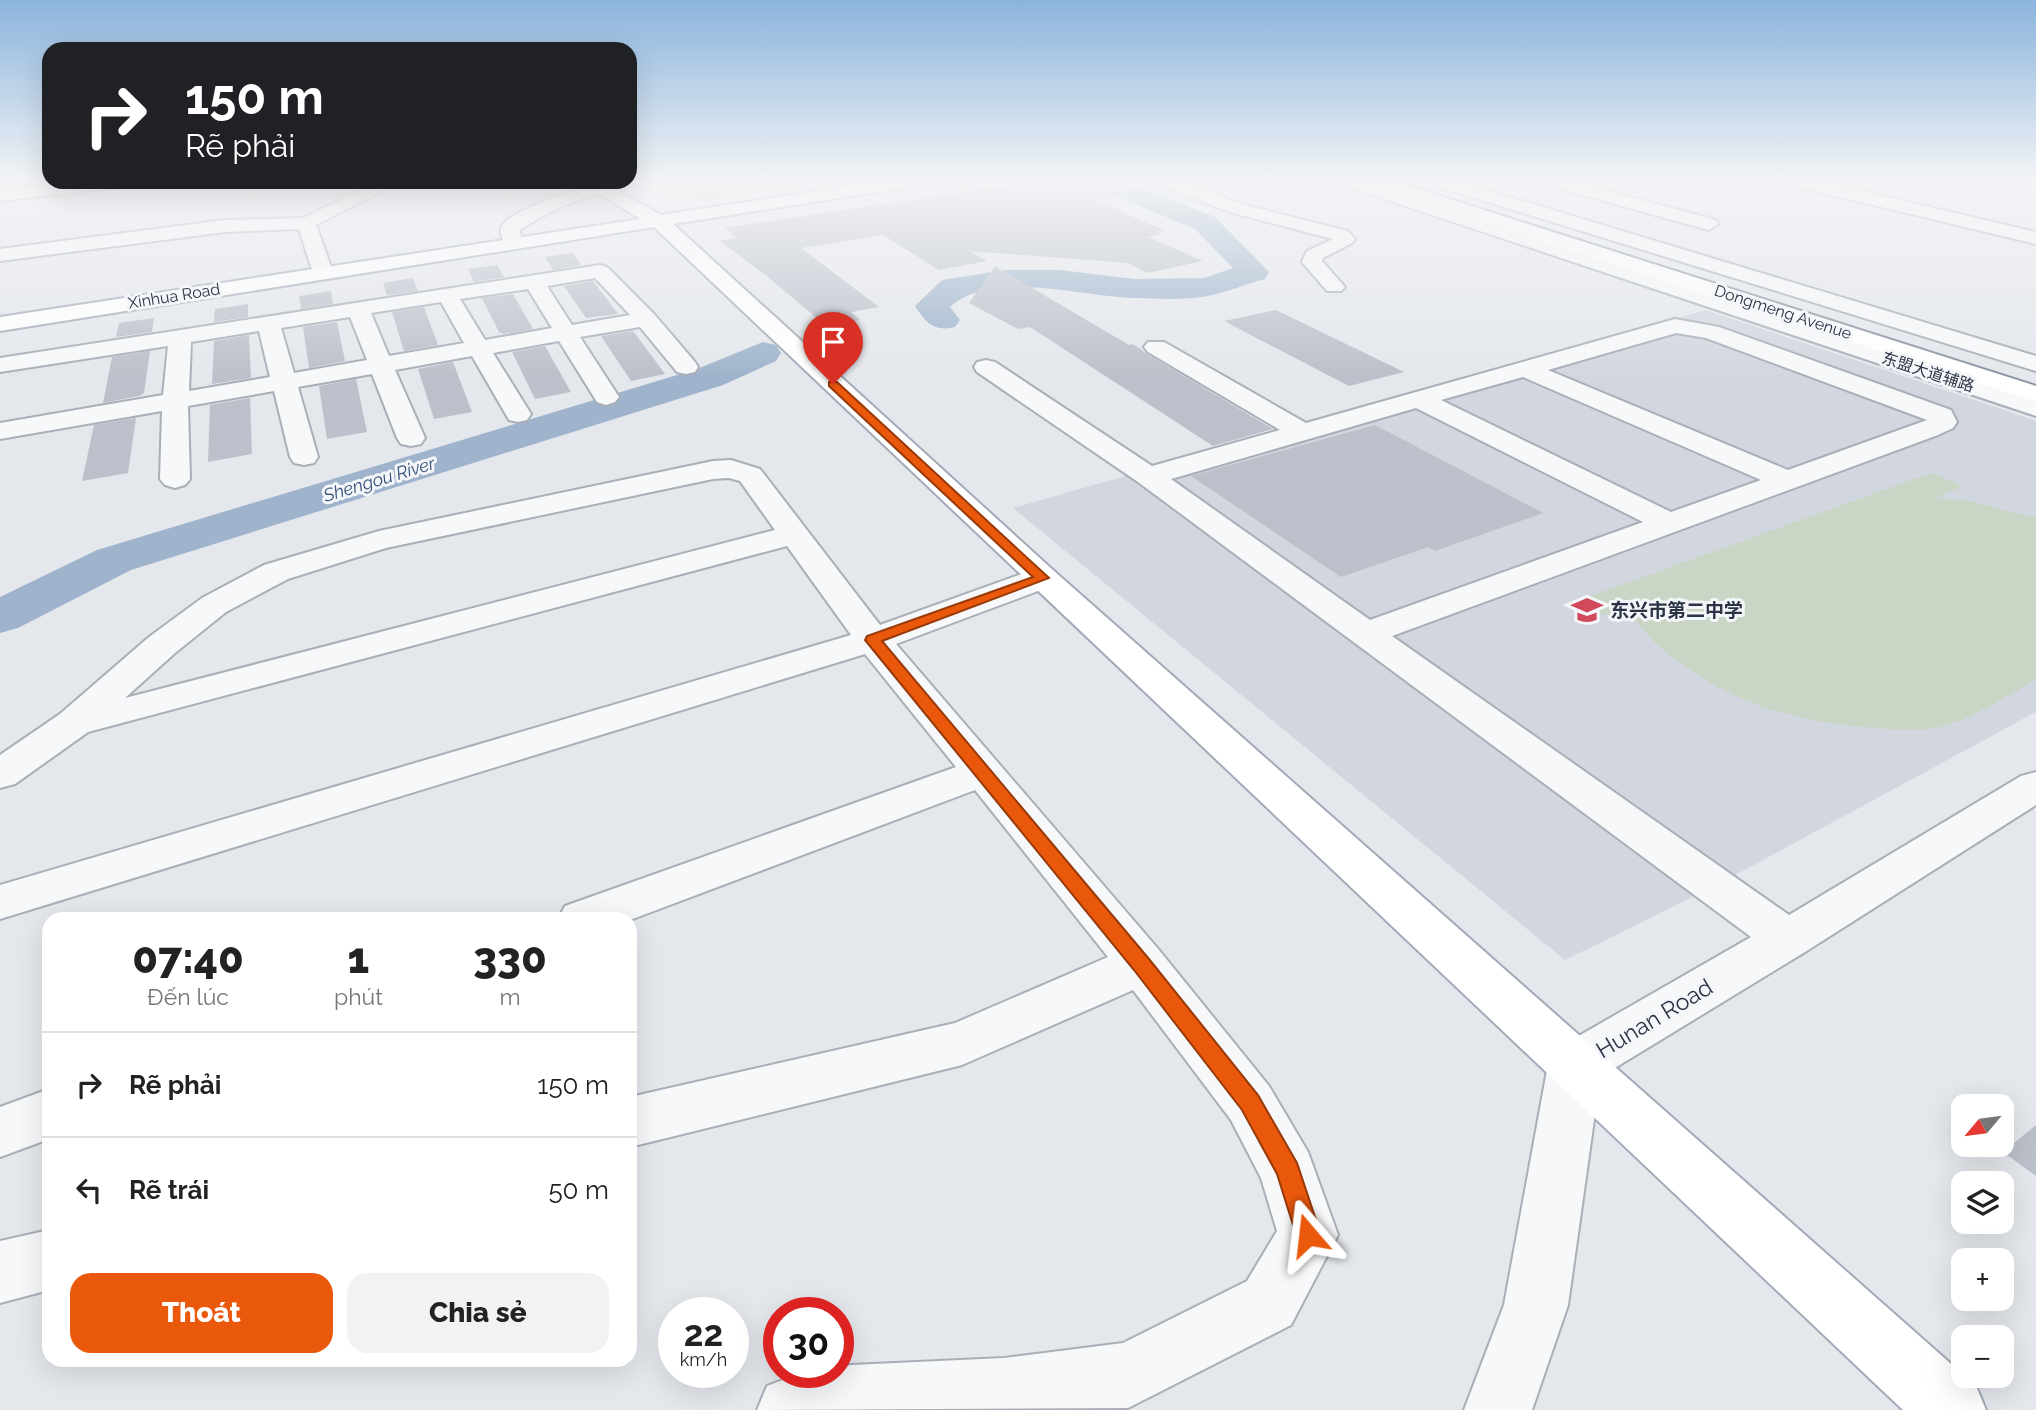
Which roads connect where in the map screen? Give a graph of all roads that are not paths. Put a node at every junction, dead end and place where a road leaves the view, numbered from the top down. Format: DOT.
graph roads {
  1 [pos="79,245"];
  2 [pos="313,245"];
  3 [pos="466,245"];
  4 [pos="489,245"];
  5 [pos="683,245"];
  6 [pos="1336,245"];
  7 [pos="1541,245"];
  8 [pos="1574,245"];
  9 [pos="1614,245"];
  10 [pos="1647,245"];
  11 [pos="0,255"];
  12 [pos="321,267"];
  13 [pos="534,282"];
  14 [pos="1334,287"];
  15 [pos="447,295"];
  16 [pos="358,309"];
  17 [pos="0,317"];
  18 [pos="646,319"];
  19 [pos="268,323"];
  20 [pos="0,324"];
  21 [pos="566,333"];
  22 [pos="180,337"];
  23 [pos="1156,346"];
  24 [pos="477,349"];
  25 [pos="2036,364"];
  26 [pos="0,365"];
  27 [pos="383,365"];
  28 [pos="686,367"];
  29 [pos="985,367"];
  30 [pos="1526,369"];
  31 [pos="2036,377"];
  32 [pos="286,382"];
  33 [pos="2036,394"];
  34 [pos="606,397"];
  35 [pos="1418,399"];
  36 [pos="175,401"];
  37 [pos="2036,408"];
  38 [pos="518,414"];
  39 [pos="0,431"];
  40 [pos="1303,432"];
  41 [pos="411,438"];
  42 [pos="304,457"];
  43 [pos="1147,475"];
  44 [pos="175,479"];
  45 [pos="1788,481"];
  46 [pos="1671,524"];
  47 [pos="794,535"];
  48 [pos="1042,578"];
  49 [pos="1365,634"];
  50 [pos="873,640"];
  51 [pos="74,723"];
  52 [pos="981,773"];
  53 [pos="0,774"];
  54 [pos="2036,786"];
  55 [pos="0,902"];
  56 [pos="601,912"];
  57 [pos="1787,939"];
  58 [pos="1142,964"];
  59 [pos="1575,1065"];
  60 [pos="42,1117"];
  61 [pos="637,1120"];
  62 [pos="0,1132"];
  63 [pos="42,1262"];
  64 [pos="0,1272"];
  65 [pos="791,1410"];
  66 [pos="1498,1410"];
  67 [pos="1952,1410"];
  1 -- 11 [label="street"];
  2 -- 12 [label="street"];
  3 -- 12 [label="main road, Xinhua Road"];
  4 -- 20 [label="main road, Xinhua Road"];
  5 -- 48 [label="main road"];
  6 -- 14 [label="street"];
  7 -- 37 [label="street, 东盟大道辅路"];
  8 -- 33 [label="main road, Dongmeng Avenue"];
  9 -- 31 [label="main road, Dongmeng Avenue"];
  10 -- 25 [label="street, 东盟大道辅路"];
  12 -- 17 [label="main road, Xinhua Road"];
  13 -- 15 [label="street"];
  13 -- 18 [label="street"];
  13 -- 21 [label="street"];
  15 -- 16 [label="street"];
  15 -- 24 [label="street"];
  16 -- 19 [label="street"];
  16 -- 27 [label="street"];
  18 -- 21 [label="street"];
  18 -- 28 [label="street"];
  19 -- 22 [label="street"];
  19 -- 32 [label="street"];
  21 -- 24 [label="street"];
  21 -- 34 [label="street"];
  22 -- 26 [label="street"];
  22 -- 36 [label="street"];
  23 -- 40 [label="street"];
  24 -- 27 [label="street"];
  24 -- 38 [label="street"];
  27 -- 32 [label="street"];
  27 -- 41 [label="street"];
  29 -- 43 [label="street"];
  30 -- 35 [label="street"];
  30 -- 45 [label="street"];
  30 -- 45 [label="street"];
  32 -- 36 [label="street"];
  32 -- 42 [label="street"];
  35 -- 40 [label="street"];
  35 -- 46 [label="street"];
  36 -- 39 [label="street"];
  36 -- 44 [label="street"];
  40 -- 43 [label="street"];
  43 -- 49 [label="street"];
  45 -- 46 [label="street"];
  46 -- 49 [label="street"];
  47 -- 50 [label="street"];
  47 -- 51 [label="street"];
  47 -- 51 [label="street"];
  48 -- 50 [label="street"];
  48 -- 59 [label="main road"];
  49 -- 57 [label="street"];
  50 -- 52 [label="street"];
  50 -- 55 [label="street"];
  51 -- 53 [label="street"];
  52 -- 56 [label="street"];
  52 -- 58 [label="street"];
  54 -- 57 [label="street, Hunan Road"];
  57 -- 59 [label="street, Hunan Road"];
  58 -- 61 [label="street"];
  58 -- 65 [label="street"];
  59 -- 66 [label="street, Hunan Road"];
  59 -- 67 [label="main road"];
  60 -- 62 [label="street"];
  63 -- 64 [label="street"];
}
